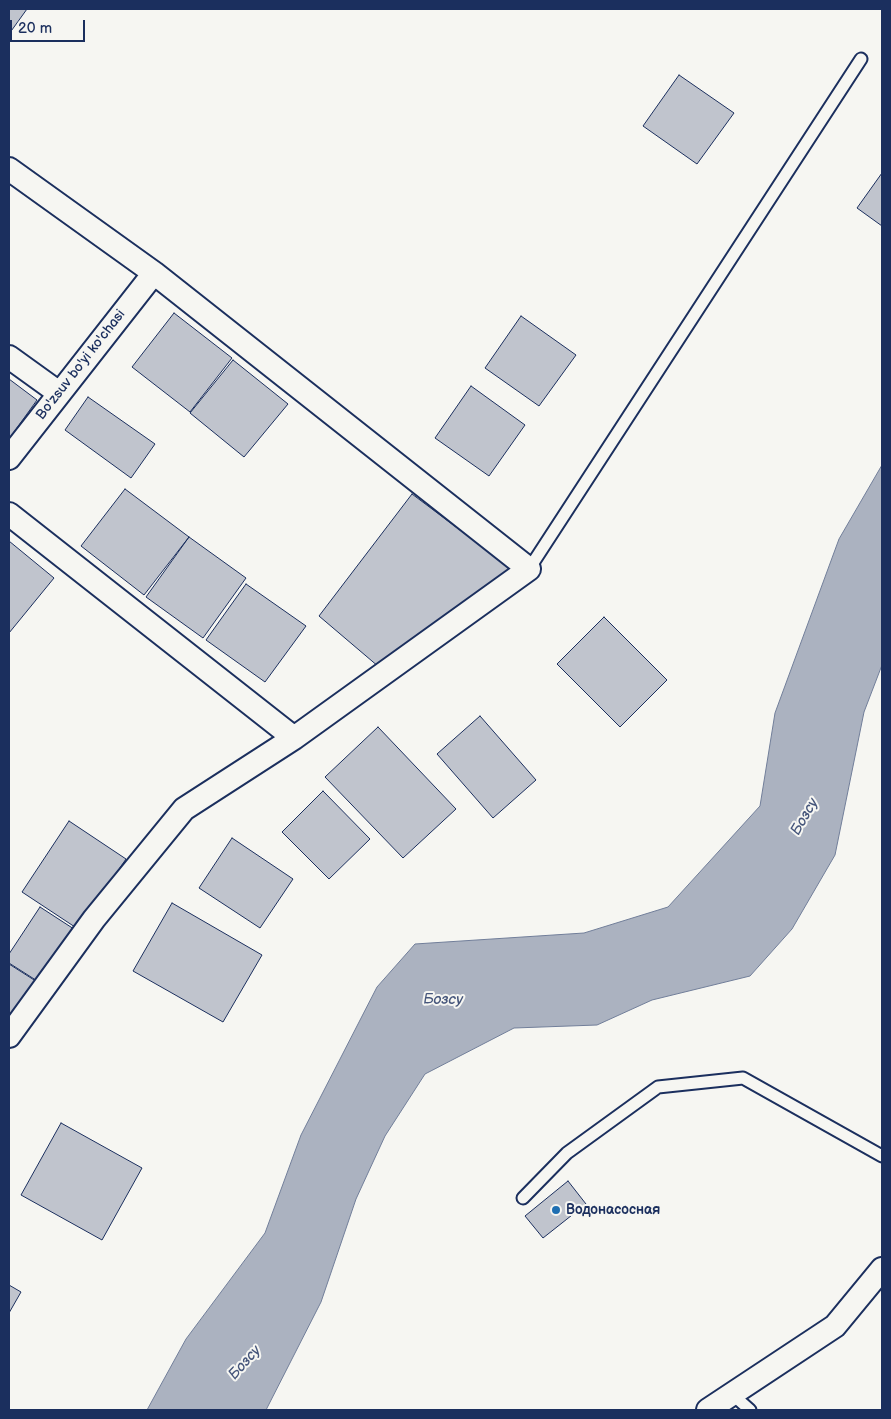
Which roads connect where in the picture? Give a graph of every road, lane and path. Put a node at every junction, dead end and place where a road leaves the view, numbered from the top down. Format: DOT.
graph roads {
  1 [pos="861,59"];
  2 [pos="9,169"];
  3 [pos="154,274"];
  4 [pos="9,357"];
  5 [pos="60,393"];
  6 [pos="9,458"];
  7 [pos="9,514"];
  8 [pos="529,569"];
  9 [pos="294,738"];
  10 [pos="9,1036"];
  11 [pos="882,1156"];
  12 [pos="523,1198"];
  13 [pos="882,1269"];
  14 [pos="732,1394"];
  15 [pos="708,1410"];
  16 [pos="750,1410"];
  1 -- 8 [label="lane"];
  2 -- 3 [label="street"];
  3 -- 5 [label="street, Bo'zsuv bo'yi ko'chasi"];
  3 -- 8 [label="street"];
  4 -- 5 [label="street"];
  5 -- 6 [label="street, Bo'zsuv bo'yi ko'chasi"];
  7 -- 9 [label="street"];
  8 -- 9 [label="street"];
  9 -- 10 [label="street"];
  11 -- 12 [label="lane"];
  13 -- 14 [label="street"];
  14 -- 15 [label="street"];
  14 -- 16 [label="lane"];
}
